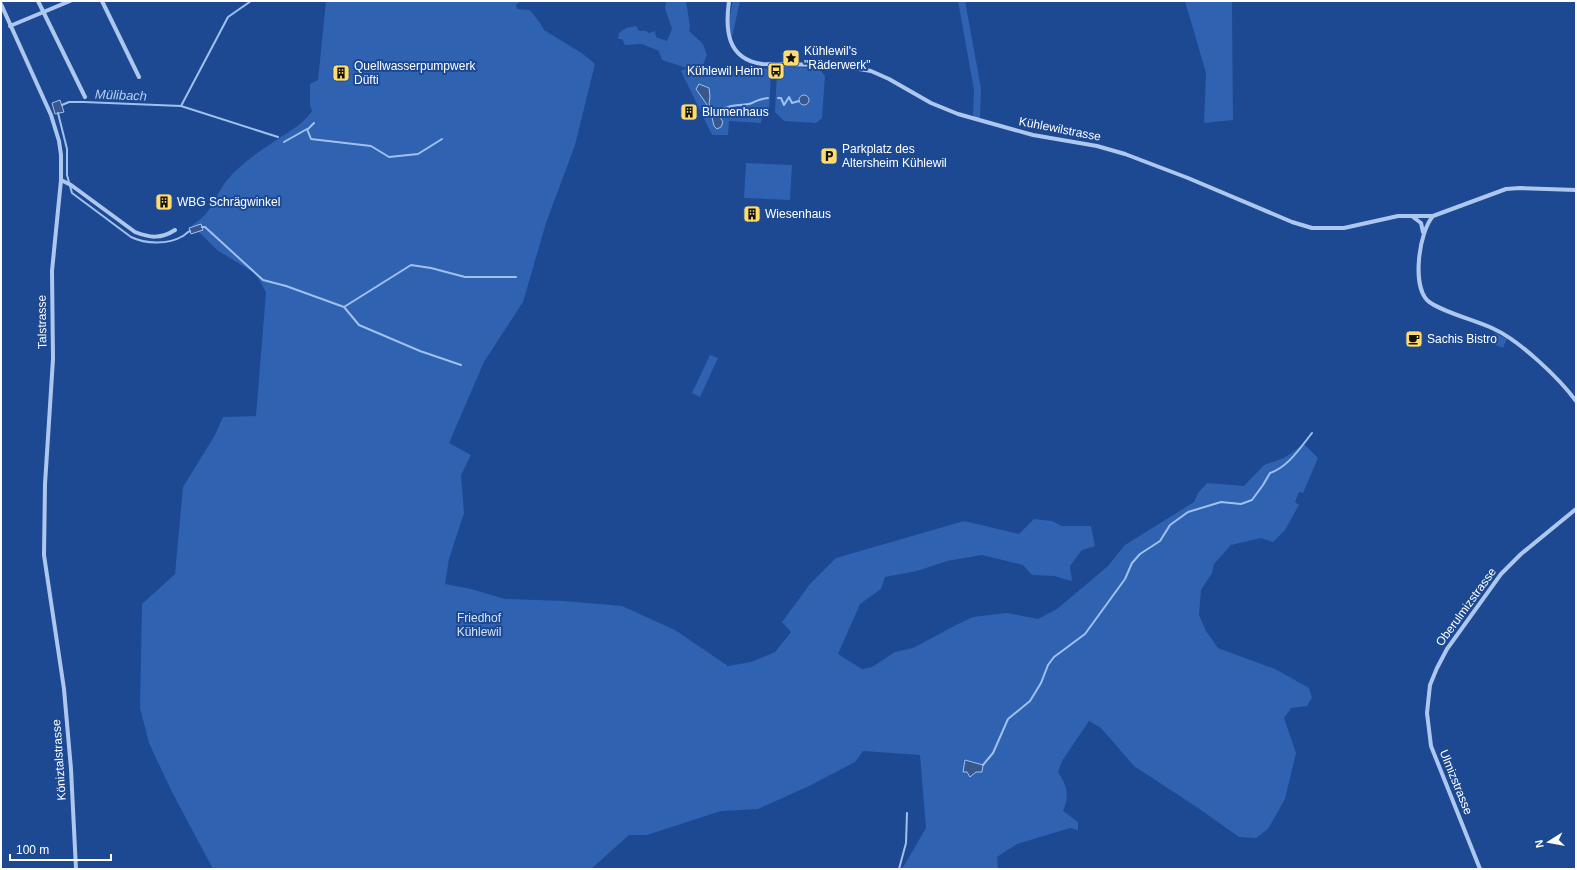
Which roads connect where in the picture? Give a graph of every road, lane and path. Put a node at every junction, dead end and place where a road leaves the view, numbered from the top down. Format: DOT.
graph roads {
  1 [pos="38,1"];
  2 [pos="70,1"];
  3 [pos="102,1"];
  4 [pos="729,1"];
  5 [pos="1,4"];
  6 [pos="43,12"];
  7 [pos="10,26"];
  8 [pos="139,77"];
  9 [pos="85,97"];
  10 [pos="61,180"];
  11 [pos="1576,190"];
  12 [pos="1433,216"];
  13 [pos="1413,217"];
  14 [pos="175,230"];
  15 [pos="1423,232"];
  16 [pos="1576,401"];
  17 [pos="1576,509"];
  18 [pos="58,651"];
  19 [pos="1428,700"];
  20 [pos="76,869"];
  21 [pos="1480,869"];
  1 -- 6 [label="street"];
  2 -- 6 [label="street"];
  3 -- 8 [label="street"];
  4 -- 13 [label="street, Kühlewilstrasse"];
  5 -- 7 [label="street, Talstrasse"];
  6 -- 7 [label="street"];
  6 -- 9 [label="street"];
  7 -- 10 [label="street, Talstrasse"];
  10 -- 14 [label="street"];
  10 -- 18 [label="street, Talstrasse"];
  11 -- 12 [label="street, Kühlewilstrasse"];
  12 -- 13 [label="street, Kühlewilstrasse"];
  12 -- 15 [label="street"];
  13 -- 15 [label="street"];
  15 -- 16 [label="street"];
  17 -- 19 [label="street, Oberulmizstrasse"];
  18 -- 20 [label="street, Köniztalstrasse"];
  19 -- 21 [label="street, Ulmizstrasse"];
}
